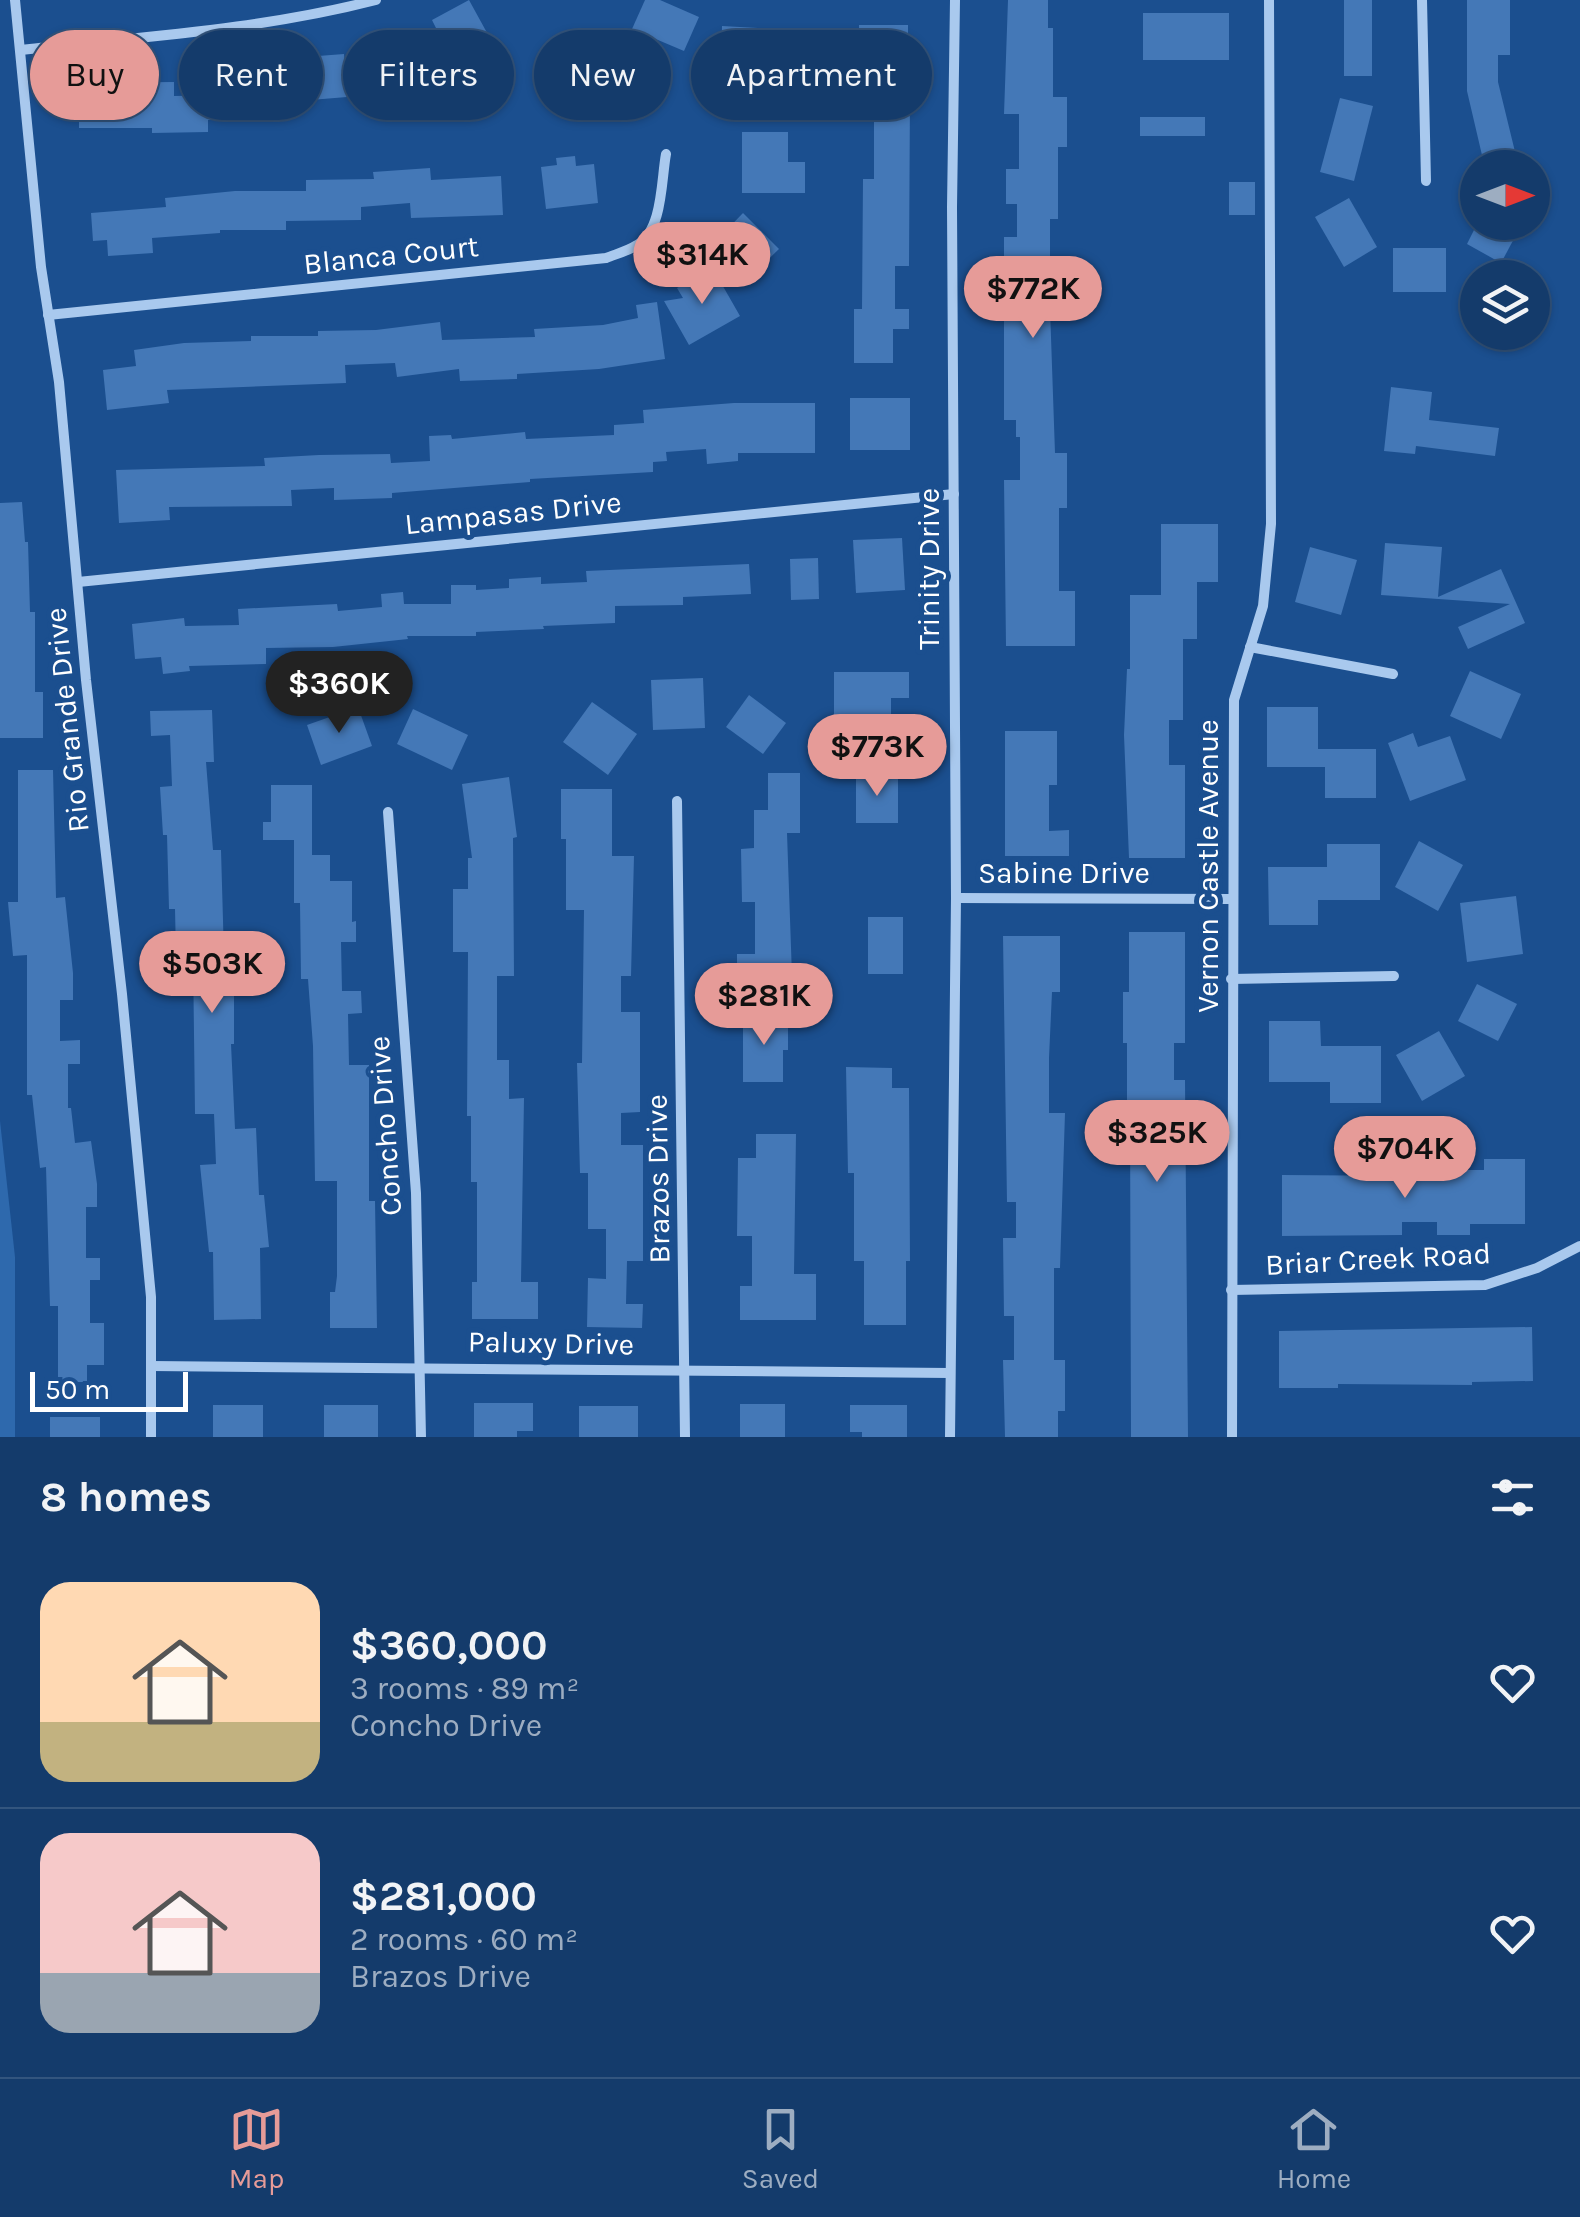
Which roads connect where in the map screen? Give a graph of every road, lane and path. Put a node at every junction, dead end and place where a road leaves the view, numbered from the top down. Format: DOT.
graph roads {
  1 [pos="15,0"];
  2 [pos="376,0"];
  3 [pos="954,0"];
  4 [pos="1269,0"];
  5 [pos="1422,0"];
  6 [pos="21,50"];
  7 [pos="666,154"];
  8 [pos="1426,181"];
  9 [pos="48,315"];
  10 [pos="954,494"];
  11 [pos="78,582"];
  12 [pos="1250,647"];
  13 [pos="1393,674"];
  14 [pos="677,801"];
  15 [pos="388,812"];
  16 [pos="956,898"];
  17 [pos="1232,899"];
  18 [pos="1394,976"];
  19 [pos="1231,979"];
  20 [pos="1580,1246"];
  21 [pos="1231,1290"];
  22 [pos="151,1366"];
  23 [pos="421,1366"];
  24 [pos="685,1369"];
  25 [pos="950,1374"];
  26 [pos="151,1437"];
  27 [pos="421,1437"];
  28 [pos="685,1437"];
  29 [pos="950,1437"];
  30 [pos="1232,1437"];
  1 -- 6 [label="street, Rio Grande Drive"];
  2 -- 6 [label="street"];
  3 -- 10 [label="street, Trinity Drive"];
  4 -- 12 [label="street, Vernon Castle Avenue"];
  5 -- 8 [label="street"];
  6 -- 9 [label="street, Rio Grande Drive"];
  7 -- 9 [label="street, Blanca Court"];
  9 -- 11 [label="street, Rio Grande Drive"];
  10 -- 11 [label="street, Lampasas Drive"];
  10 -- 16 [label="street, Trinity Drive"];
  11 -- 22 [label="street, Rio Grande Drive"];
  12 -- 13 [label="street"];
  12 -- 17 [label="street, Vernon Castle Avenue"];
  14 -- 24 [label="street, Brazos Drive"];
  15 -- 23 [label="street, Concho Drive"];
  16 -- 17 [label="street, Sabine Drive"];
  16 -- 25 [label="street, Trinity Drive"];
  17 -- 19 [label="street, Vernon Castle Avenue"];
  18 -- 19 [label="street"];
  19 -- 21 [label="street, Vernon Castle Avenue"];
  20 -- 21 [label="street, Briar Creek Road"];
  21 -- 30 [label="street, Vernon Castle Avenue"];
  22 -- 23 [label="street, Paluxy Drive"];
  22 -- 26 [label="street, Rio Grande Drive"];
  23 -- 24 [label="street, Paluxy Drive"];
  23 -- 27 [label="street, Concho Drive"];
  24 -- 25 [label="street, Paluxy Drive"];
  24 -- 28 [label="street, Brazos Drive"];
  25 -- 29 [label="street, Trinity Drive"];
}
